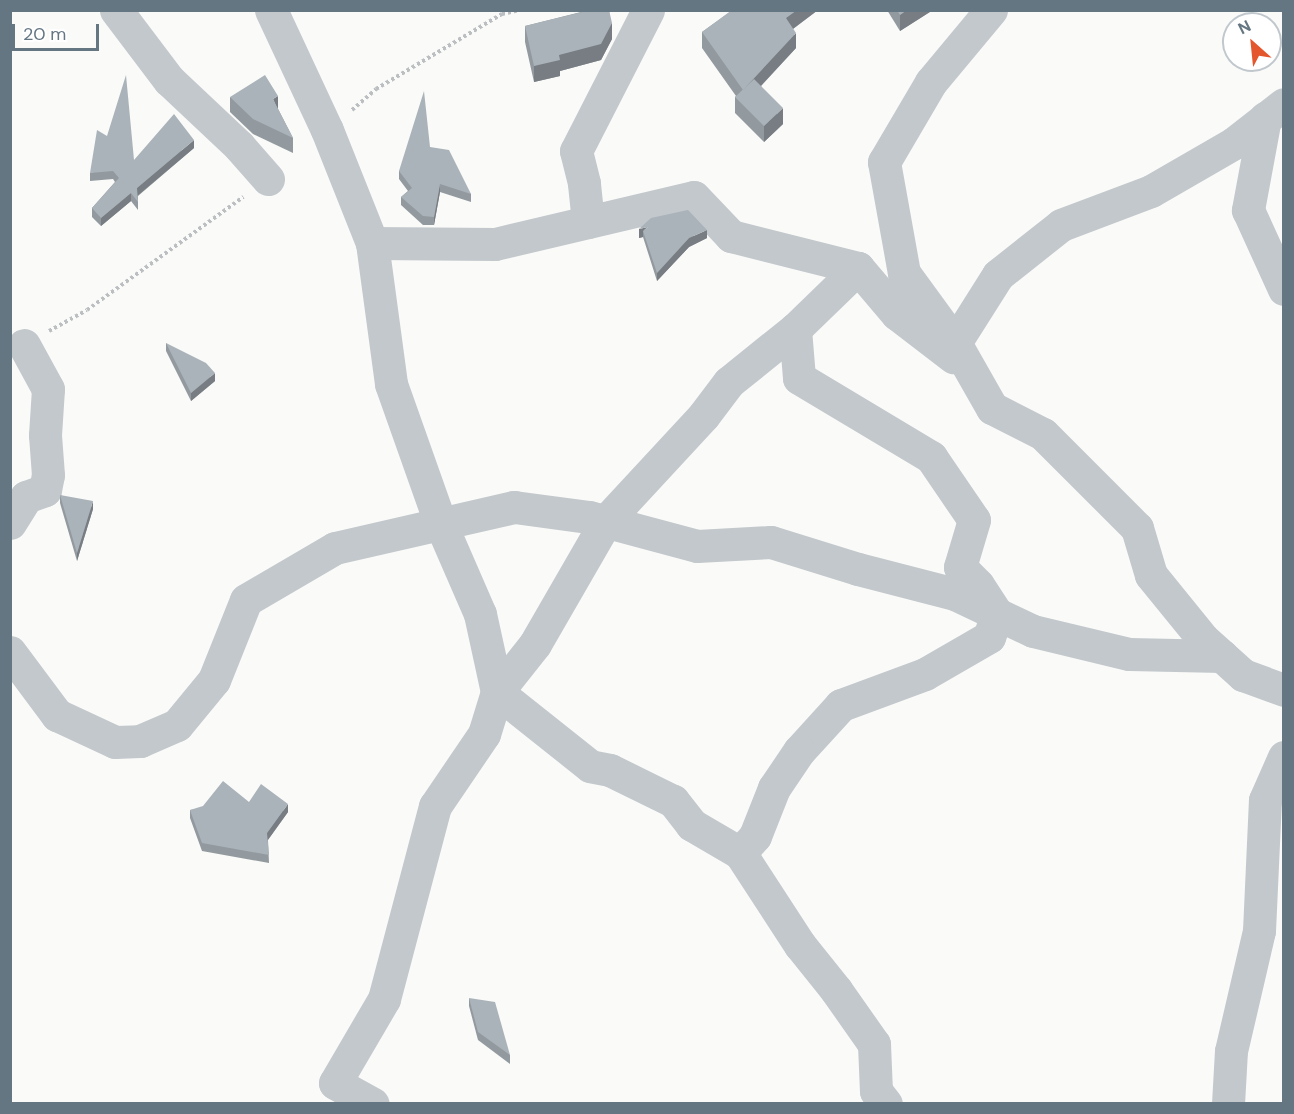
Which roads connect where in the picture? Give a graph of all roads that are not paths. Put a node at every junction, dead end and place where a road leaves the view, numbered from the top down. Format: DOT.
graph roads {
  1 [pos="116,10"];
  2 [pos="271,10"];
  3 [pos="648,10"];
  4 [pos="991,10"];
  5 [pos="1274,111"];
  6 [pos="268,179"];
  7 [pos="588,222"];
  8 [pos="372,243"];
  9 [pos="858,268"];
  10 [pos="1284,289"];
  11 [pos="795,329"];
  12 [pos="24,345"];
  13 [pos="962,356"];
  14 [pos="606,521"];
  15 [pos="440,522"];
  16 [pos="10,523"];
  17 [pos="997,614"];
  18 [pos="10,652"];
  19 [pos="1222,656"];
  20 [pos="1284,690"];
  21 [pos="496,692"];
  22 [pos="1284,757"];
  23 [pos="740,853"];
  24 [pos="326,1097"];
  25 [pos="373,1104"];
  26 [pos="886,1104"];
  27 [pos="1228,1104"];
  1 -- 6 [label="street"];
  2 -- 8 [label="street"];
  3 -- 7 [label="street"];
  4 -- 13 [label="street"];
  5 -- 10 [label="street"];
  5 -- 13 [label="street"];
  7 -- 8 [label="street"];
  7 -- 9 [label="street"];
  8 -- 15 [label="street"];
  9 -- 11 [label="street"];
  9 -- 13 [label="street"];
  11 -- 14 [label="street"];
  11 -- 17 [label="street"];
  12 -- 16 [label="street"];
  13 -- 19 [label="street"];
  14 -- 15 [label="street"];
  14 -- 17 [label="street"];
  14 -- 21 [label="street"];
  15 -- 18 [label="street"];
  15 -- 21 [label="street"];
  17 -- 19 [label="street"];
  17 -- 23 [label="street"];
  19 -- 20 [label="street"];
  21 -- 23 [label="street"];
  21 -- 24 [label="street"];
  22 -- 27 [label="street"];
  23 -- 26 [label="street"];
  24 -- 25 [label="street"];
}
